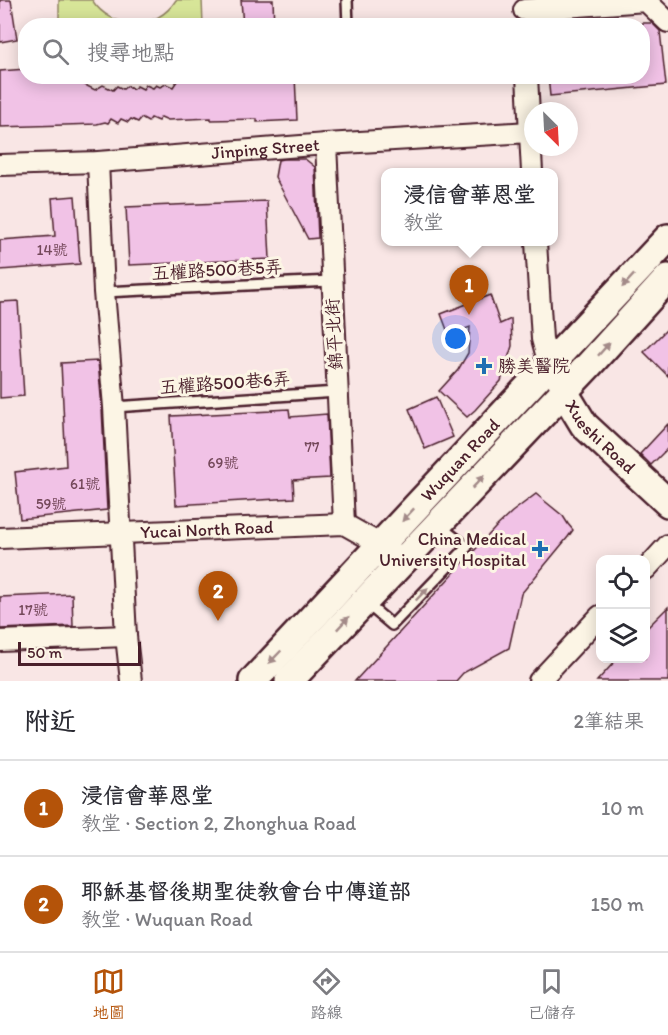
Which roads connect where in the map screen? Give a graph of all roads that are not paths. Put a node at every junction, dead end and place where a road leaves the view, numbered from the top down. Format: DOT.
graph roads {
  1 [pos="347,0"];
  2 [pos="646,1"];
  3 [pos="621,2"];
  4 [pos="524,12"];
  5 [pos="348,18"];
  6 [pos="668,22"];
  7 [pos="527,84"];
  8 [pos="528,102"];
  9 [pos="524,132"];
  10 [pos="326,144"];
  11 [pos="98,162"];
  12 [pos="0,165"];
  13 [pos="668,238"];
  14 [pos="536,246"];
  15 [pos="668,278"];
  16 [pos="331,281"];
  17 [pos="104,292"];
  18 [pos="549,365"];
  19 [pos="337,392"];
  20 [pos="564,392"];
  21 [pos="114,407"];
  22 [pos="668,503"];
  23 [pos="344,524"];
  24 [pos="437,524"];
  25 [pos="121,532"];
  26 [pos="0,538"];
  27 [pos="381,544"];
  28 [pos="668,545"];
  29 [pos="405,558"];
  30 [pos="650,564"];
  31 [pos="364,601"];
  32 [pos="596,620"];
  33 [pos="126,636"];
  34 [pos="0,641"];
  35 [pos="131,681"];
  36 [pos="253,681"];
  37 [pos="289,681"];
  38 [pos="539,681"];
  1 -- 5 [label="lane"];
  2 -- 3 [label="street"];
  2 -- 6 [label="street"];
  3 -- 4 [label="street"];
  7 -- 8 [label="street"];
  9 -- 10 [label="street, Jinping Street"];
  10 -- 11 [label="street, Jinping Street"];
  10 -- 16 [label="street, 錦平北街"];
  11 -- 12 [label="street, Jinping Street"];
  11 -- 17 [label="street"];
  13 -- 18 [label="main road, Wuquan Road, one-way"];
  14 -- 18 [label="street"];
  20 -- 15 [label="main road, Wuquan Road, one-way"];
  16 -- 17 [label="lane, 五權路500巷5弄"];
  16 -- 19 [label="street, 錦平北街"];
  17 -- 21 [label="street"];
  18 -- 20 [label="street"];
  18 -- 27 [label="main road, Wuquan Road, one-way"];
  19 -- 21 [label="lane, 五權路500巷6弄"];
  19 -- 23 [label="street, 錦平北街"];
  20 -- 22 [label="main road, Xueshi Road"];
  24 -- 20 [label="main road, Wuquan Road, one-way"];
  21 -- 25 [label="street"];
  23 -- 25 [label="street, Yucai North Road"];
  23 -- 27 [label="street"];
  24 -- 29 [label="main road, Wuquan Road"];
  31 -- 24 [label="lane, one-way"];
  25 -- 26 [label="street, Yucai North Road"];
  25 -- 33 [label="street"];
  27 -- 29 [label="street"];
  27 -- 36 [label="main road, Wuquan Road, one-way"];
  28 -- 30 [label="street"];
  29 -- 31 [label="main road, Wuquan Road"];
  37 -- 31 [label="main road, Wuquan Road, one-way"];
  32 -- 38 [label="street"];
  33 -- 34 [label="street"];
  33 -- 35 [label="street"];
}
